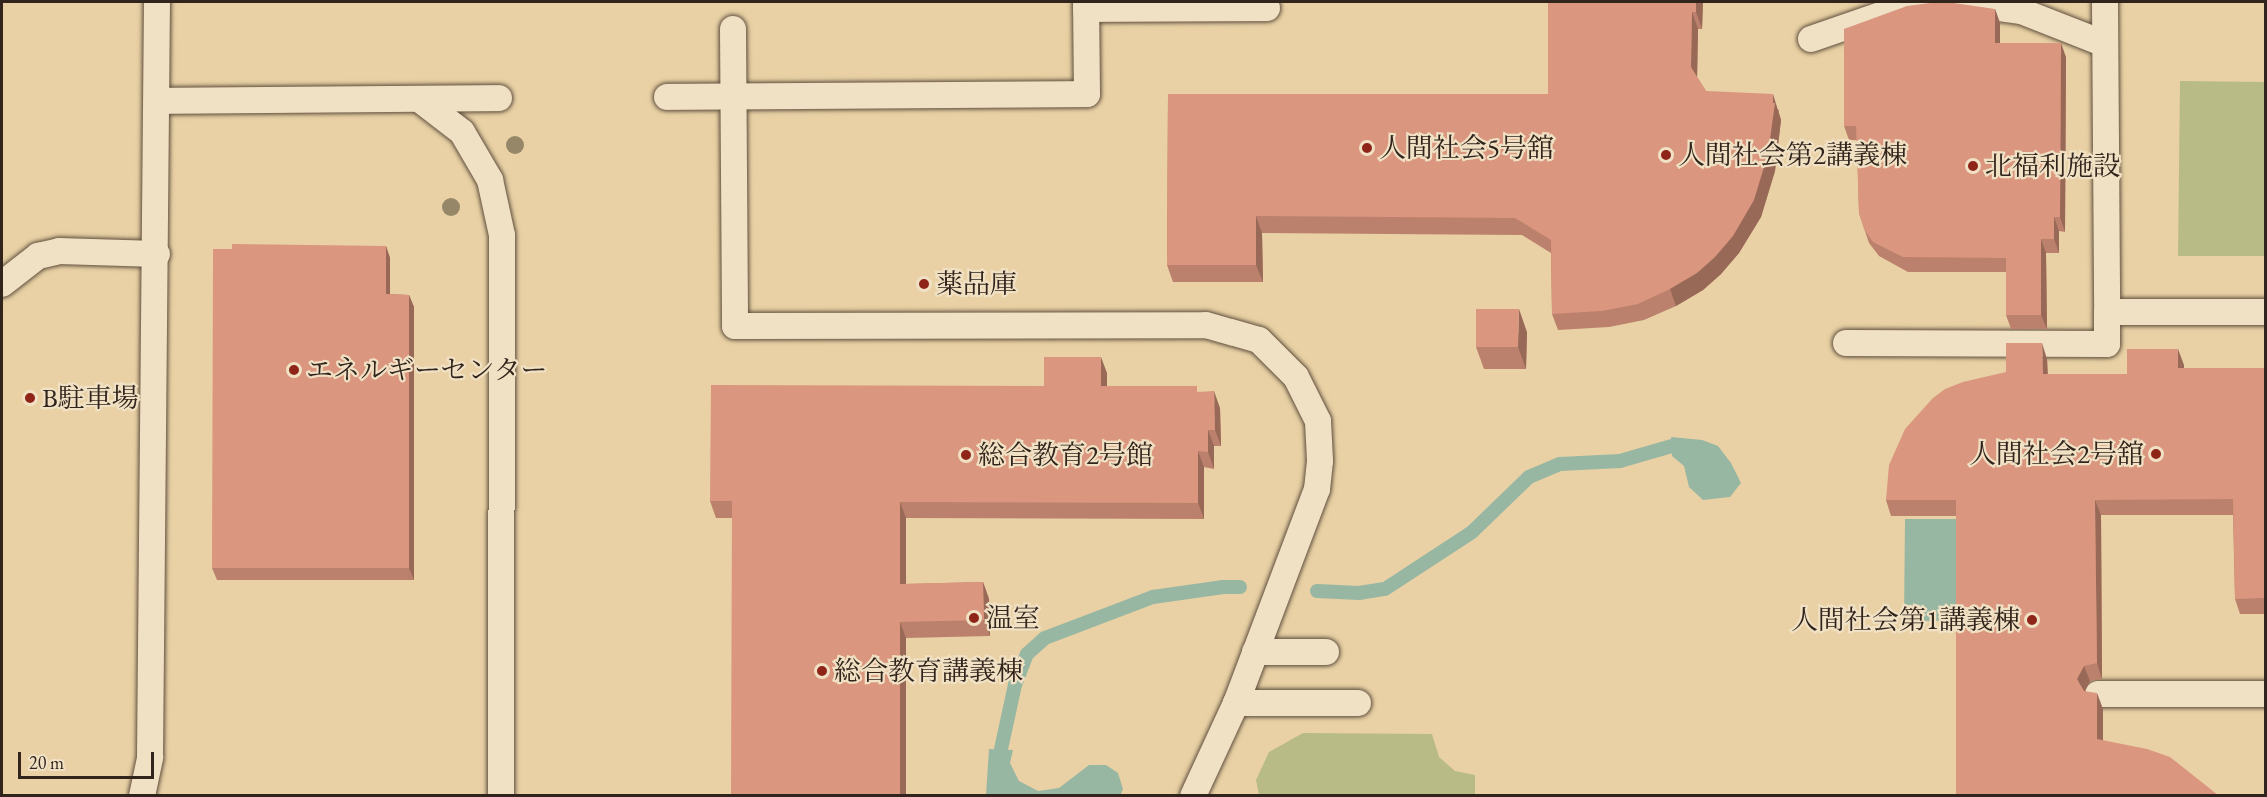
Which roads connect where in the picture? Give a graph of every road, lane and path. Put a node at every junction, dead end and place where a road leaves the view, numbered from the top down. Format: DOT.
graph roads {
  1 [pos="158,2"];
  2 [pos="1941,2"];
  3 [pos="1955,2"];
  4 [pos="2105,2"];
  5 [pos="1086,5"];
  6 [pos="1267,8"];
  7 [pos="733,29"];
  8 [pos="1811,39"];
  9 [pos="2105,44"];
  10 [pos="667,97"];
  11 [pos="735,97"];
  12 [pos="499,98"];
  13 [pos="419,99"];
  14 [pos="157,101"];
  15 [pos="157,254"];
  16 [pos="2,284"];
  17 [pos="2107,312"];
  18 [pos="2265,312"];
  19 [pos="1846,343"];
  20 [pos="1255,652"];
  21 [pos="1326,652"];
  22 [pos="2098,694"];
  23 [pos="2265,694"];
  24 [pos="1236,703"];
  25 [pos="1358,703"];
  26 [pos="1203,789"];
  27 [pos="142,795"];
  28 [pos="501,795"];
  1 -- 14 [label="lane"];
  2 -- 8 [label="lane"];
  3 -- 9 [label="lane"];
  4 -- 9 [label="lane"];
  5 -- 6 [label="lane"];
  5 -- 11 [label="lane"];
  7 -- 11 [label="lane"];
  9 -- 17 [label="lane"];
  10 -- 11 [label="lane"];
  11 -- 20 [label="lane"];
  12 -- 13 [label="lane"];
  13 -- 14 [label="lane"];
  13 -- 28 [label="lane"];
  14 -- 15 [label="lane"];
  15 -- 16 [label="lane"];
  15 -- 27 [label="lane"];
  17 -- 18 [label="lane"];
  17 -- 19 [label="lane"];
  20 -- 21 [label="lane"];
  20 -- 24 [label="lane"];
  22 -- 23 [label="lane"];
  24 -- 25 [label="lane"];
  24 -- 26 [label="lane"];
}
